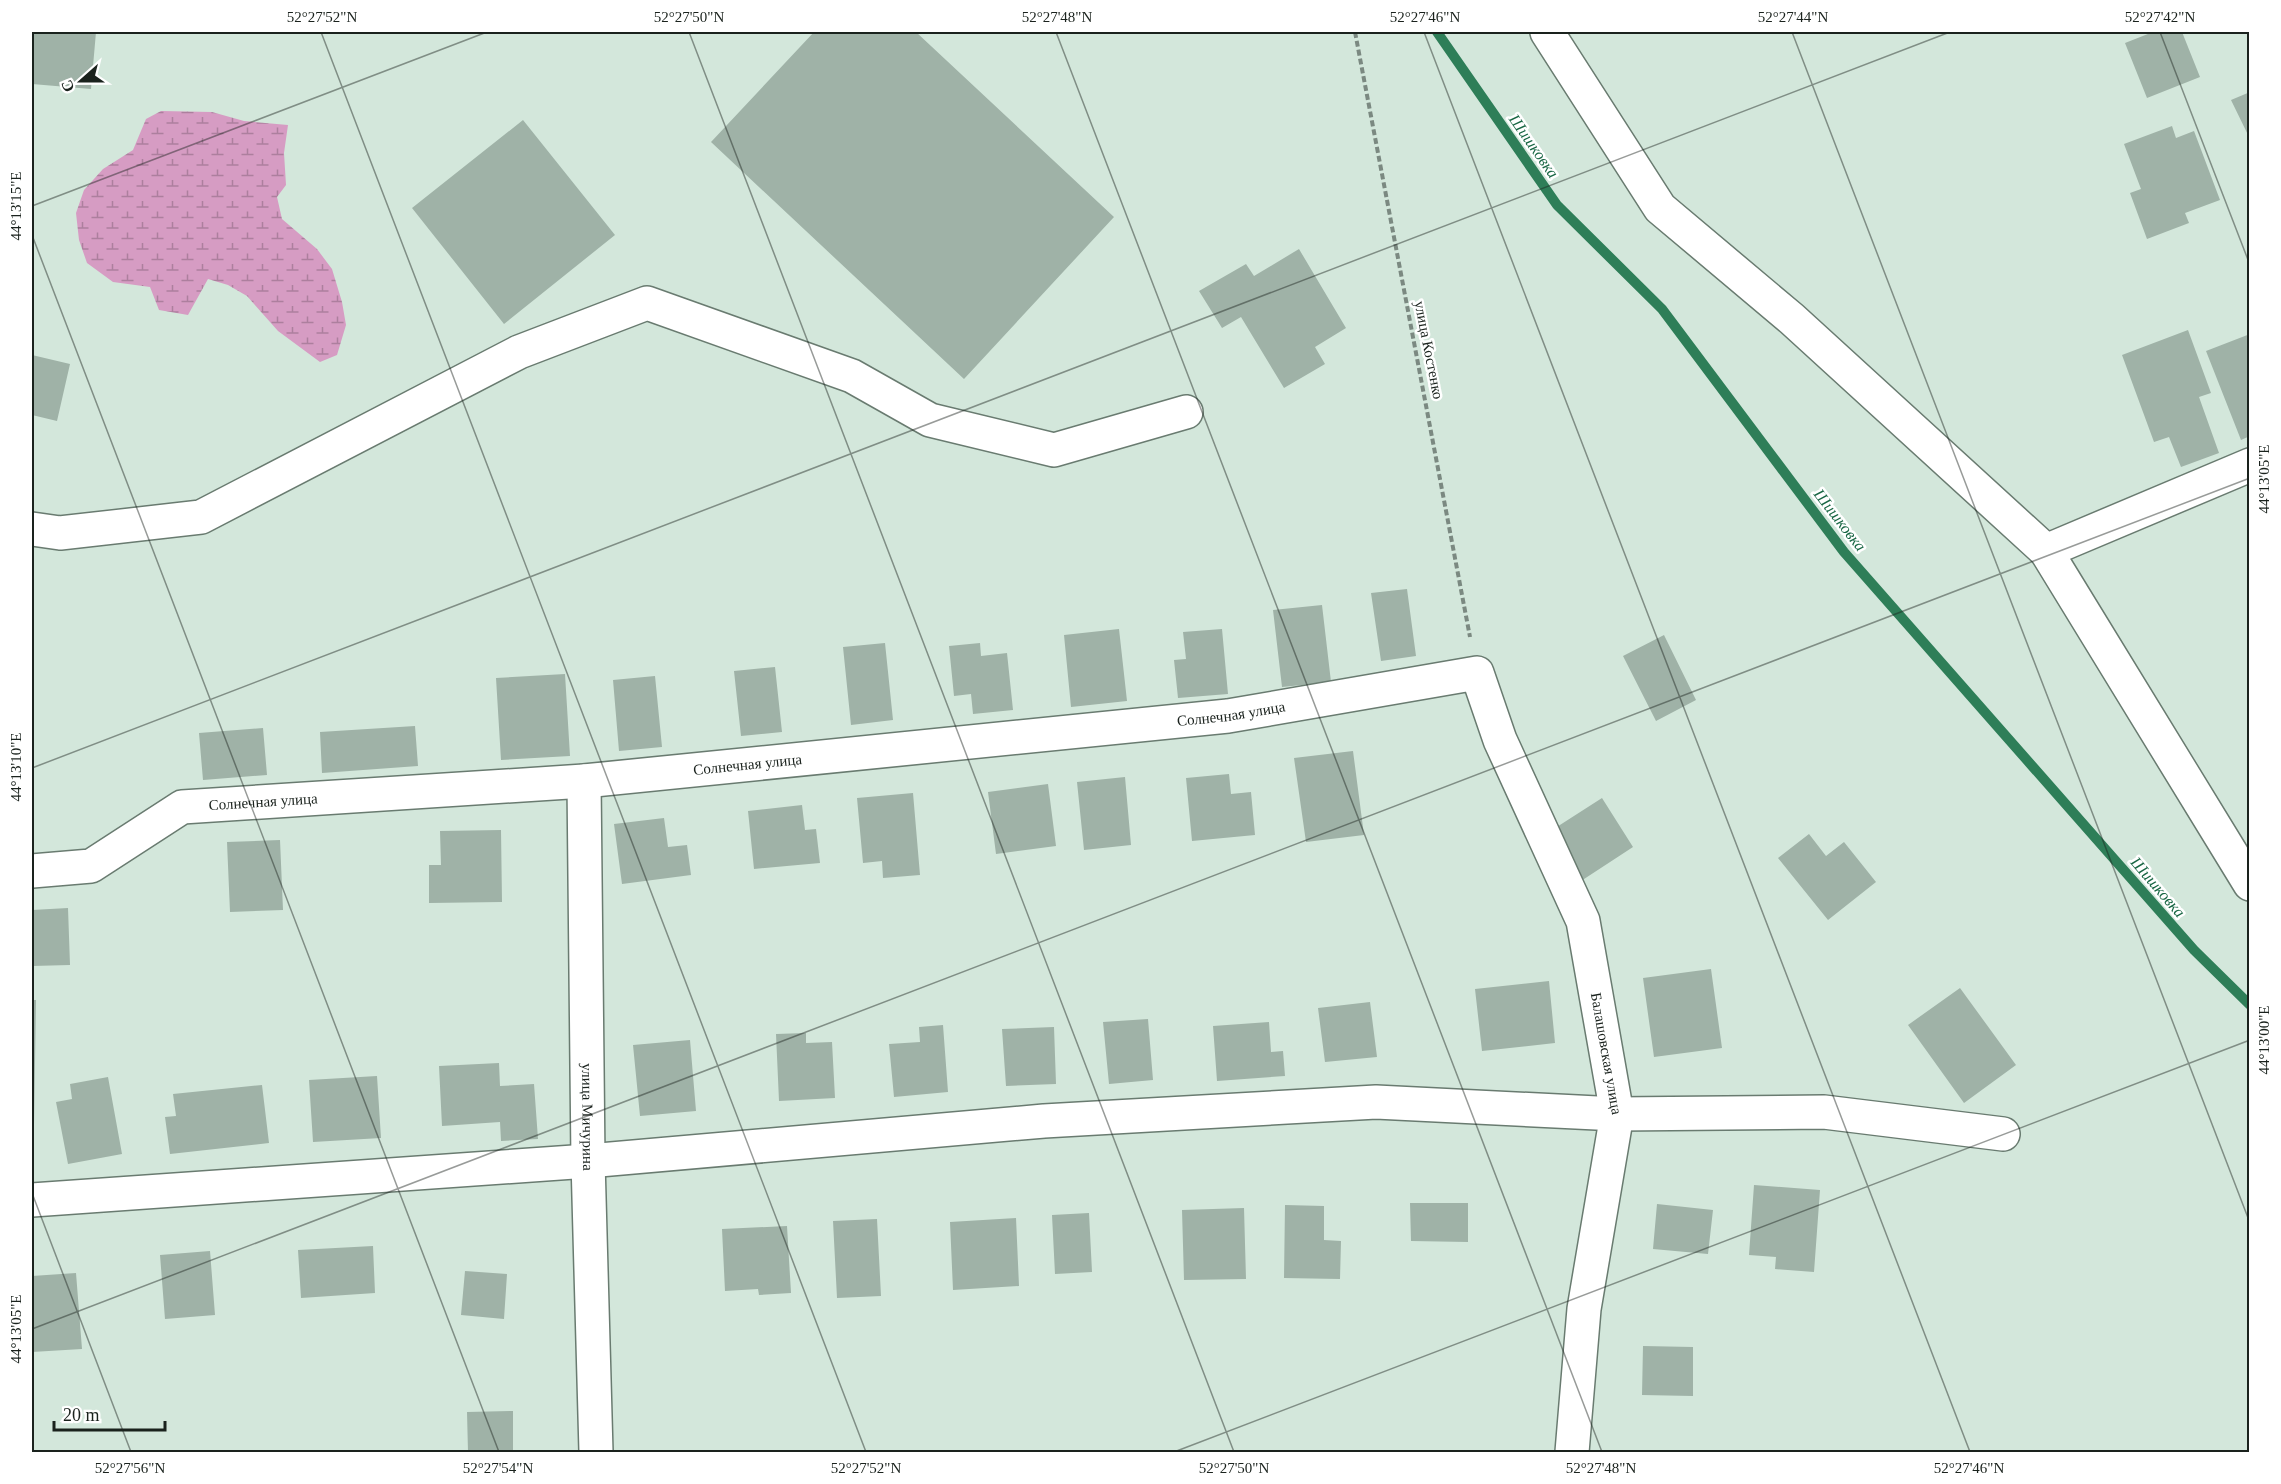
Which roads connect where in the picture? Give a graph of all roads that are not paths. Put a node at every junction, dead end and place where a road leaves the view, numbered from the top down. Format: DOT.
graph roads {
  1 [pos="1547,32"];
  2 [pos="1186,412"];
  3 [pos="2250,465"];
  4 [pos="32,529"];
  5 [pos="2046,551"];
  6 [pos="1477,674"];
  7 [pos="584,781"];
  8 [pos="32,871"];
  9 [pos="2250,884"];
  10 [pos="1617,1114"];
  11 [pos="2003,1134"];
  12 [pos="588,1161"];
  13 [pos="32,1200"];
  14 [pos="596,1452"];
  15 [pos="1572,1452"];
  1 -- 5 [label="street"];
  2 -- 4 [label="street"];
  3 -- 5 [label="street"];
  5 -- 9 [label="street"];
  6 -- 7 [label="street, Солнечная улица"];
  6 -- 10 [label="street, Балашовская улица"];
  7 -- 8 [label="street, Солнечная улица"];
  7 -- 12 [label="street, улица Мичурина"];
  10 -- 11 [label="street"];
  10 -- 12 [label="street"];
  10 -- 15 [label="street, Балашовская улица"];
  12 -- 13 [label="street"];
  12 -- 14 [label="street, улица Мичурина"];
}
